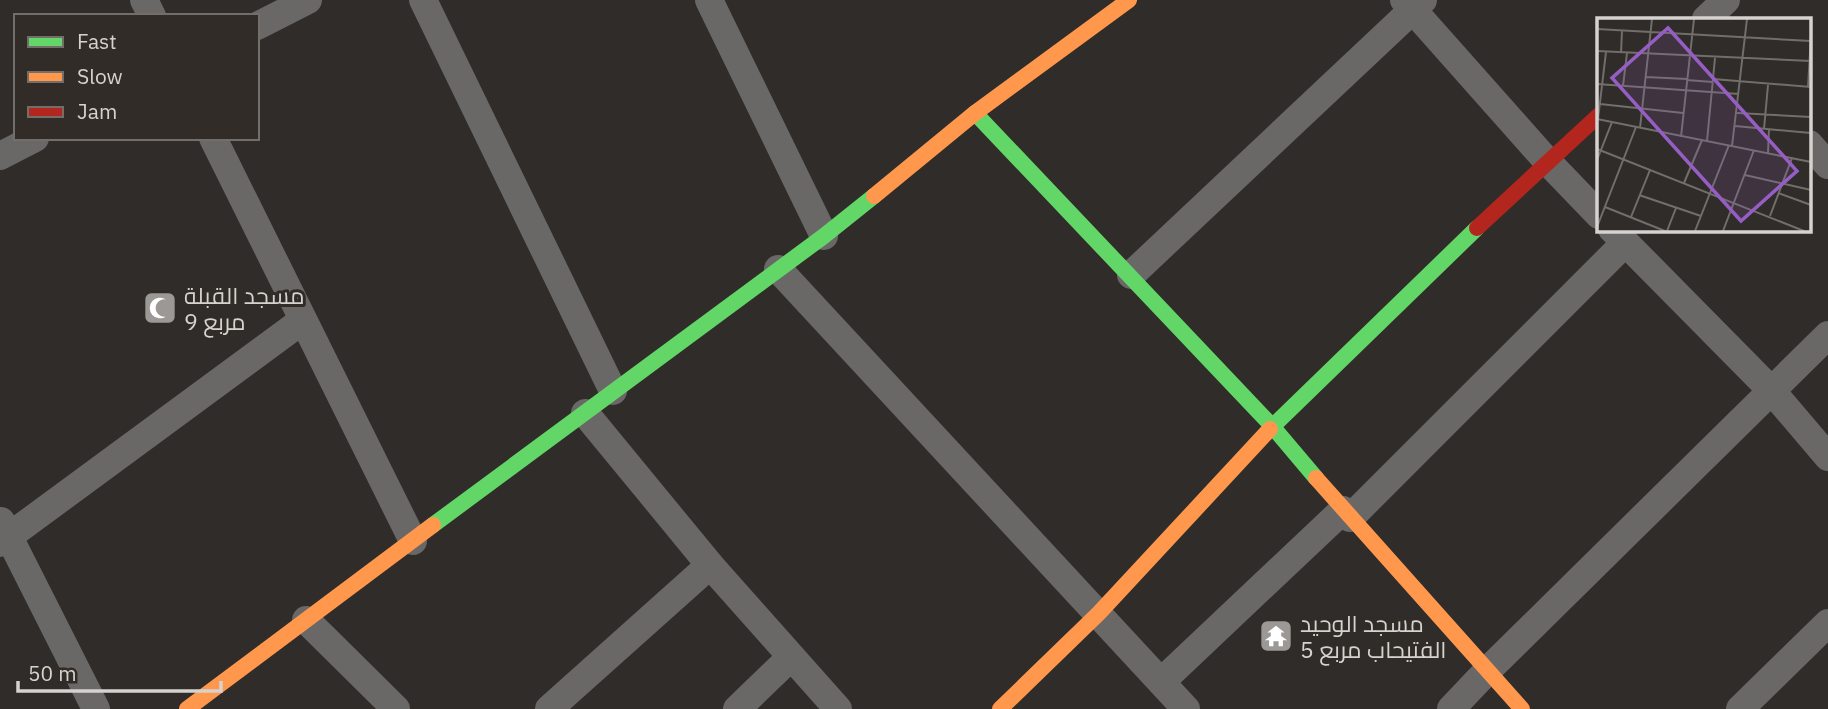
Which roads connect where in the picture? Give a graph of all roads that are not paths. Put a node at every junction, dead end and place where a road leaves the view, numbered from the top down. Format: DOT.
graph roads {
  1 [pos="308,0"];
  2 [pos="423,0"];
  3 [pos="709,0"];
  4 [pos="1129,0"];
  5 [pos="1726,0"];
  6 [pos="1413,3"];
  7 [pos="1707,18"];
  8 [pos="259,25"];
  9 [pos="975,113"];
  10 [pos="1597,117"];
  11 [pos="31,140"];
  12 [pos="214,140"];
  13 [pos="1811,146"];
  14 [pos="0,156"];
  15 [pos="1547,161"];
  16 [pos="1828,165"];
  17 [pos="1597,213"];
  18 [pos="824,236"];
  19 [pos="1619,236"];
  20 [pos="778,269"];
  21 [pos="1130,275"];
  22 [pos="303,320"];
  23 [pos="1828,335"];
  24 [pos="1771,390"];
  25 [pos="612,391"];
  26 [pos="585,413"];
  27 [pos="1272,426"];
  28 [pos="1828,457"];
  29 [pos="1346,514"];
  30 [pos="3,534"];
  31 [pos="413,541"];
  32 [pos="710,565"];
  33 [pos="1099,613"];
  34 [pos="306,620"];
  35 [pos="1828,623"];
  36 [pos="791,657"];
  37 [pos="1488,670"];
  38 [pos="1174,700"];
  39 [pos="96,709"];
  40 [pos="187,709"];
  41 [pos="396,709"];
  42 [pos="549,709"];
  43 [pos="737,709"];
  44 [pos="838,709"];
  45 [pos="1000,709"];
  46 [pos="1451,709"];
  47 [pos="1522,709"];
  48 [pos="1740,709"];
  1 -- 8 [label="street"];
  2 -- 25 [label="street"];
  3 -- 18 [label="street"];
  4 -- 9 [label="street"];
  5 -- 7 [label="street"];
  6 -- 15 [label="street"];
  6 -- 21 [label="street"];
  9 -- 18 [label="street"];
  9 -- 21 [label="street"];
  10 -- 15 [label="street"];
  11 -- 14 [label="street"];
  12 -- 22 [label="street"];
  13 -- 16 [label="street"];
  15 -- 17 [label="street"];
  15 -- 27 [label="street"];
  18 -- 20 [label="street"];
  19 -- 24 [label="street"];
  19 -- 29 [label="street"];
  20 -- 25 [label="street"];
  20 -- 33 [label="street"];
  21 -- 27 [label="street"];
  22 -- 30 [label="street"];
  22 -- 31 [label="street"];
  23 -- 24 [label="street"];
  24 -- 28 [label="street"];
  24 -- 37 [label="street"];
  25 -- 26 [label="street"];
  26 -- 31 [label="street"];
  26 -- 32 [label="street"];
  27 -- 29 [label="street"];
  27 -- 33 [label="street"];
  29 -- 37 [label="street"];
  29 -- 38 [label="street"];
  30 -- 39 [label="street"];
  31 -- 34 [label="street"];
  32 -- 36 [label="street"];
  32 -- 42 [label="street"];
  33 -- 38 [label="street"];
  33 -- 45 [label="street"];
  34 -- 40 [label="street"];
  34 -- 41 [label="street"];
  35 -- 48 [label="street"];
  36 -- 43 [label="street"];
  36 -- 44 [label="street"];
  37 -- 46 [label="street"];
  37 -- 47 [label="street"];
}
